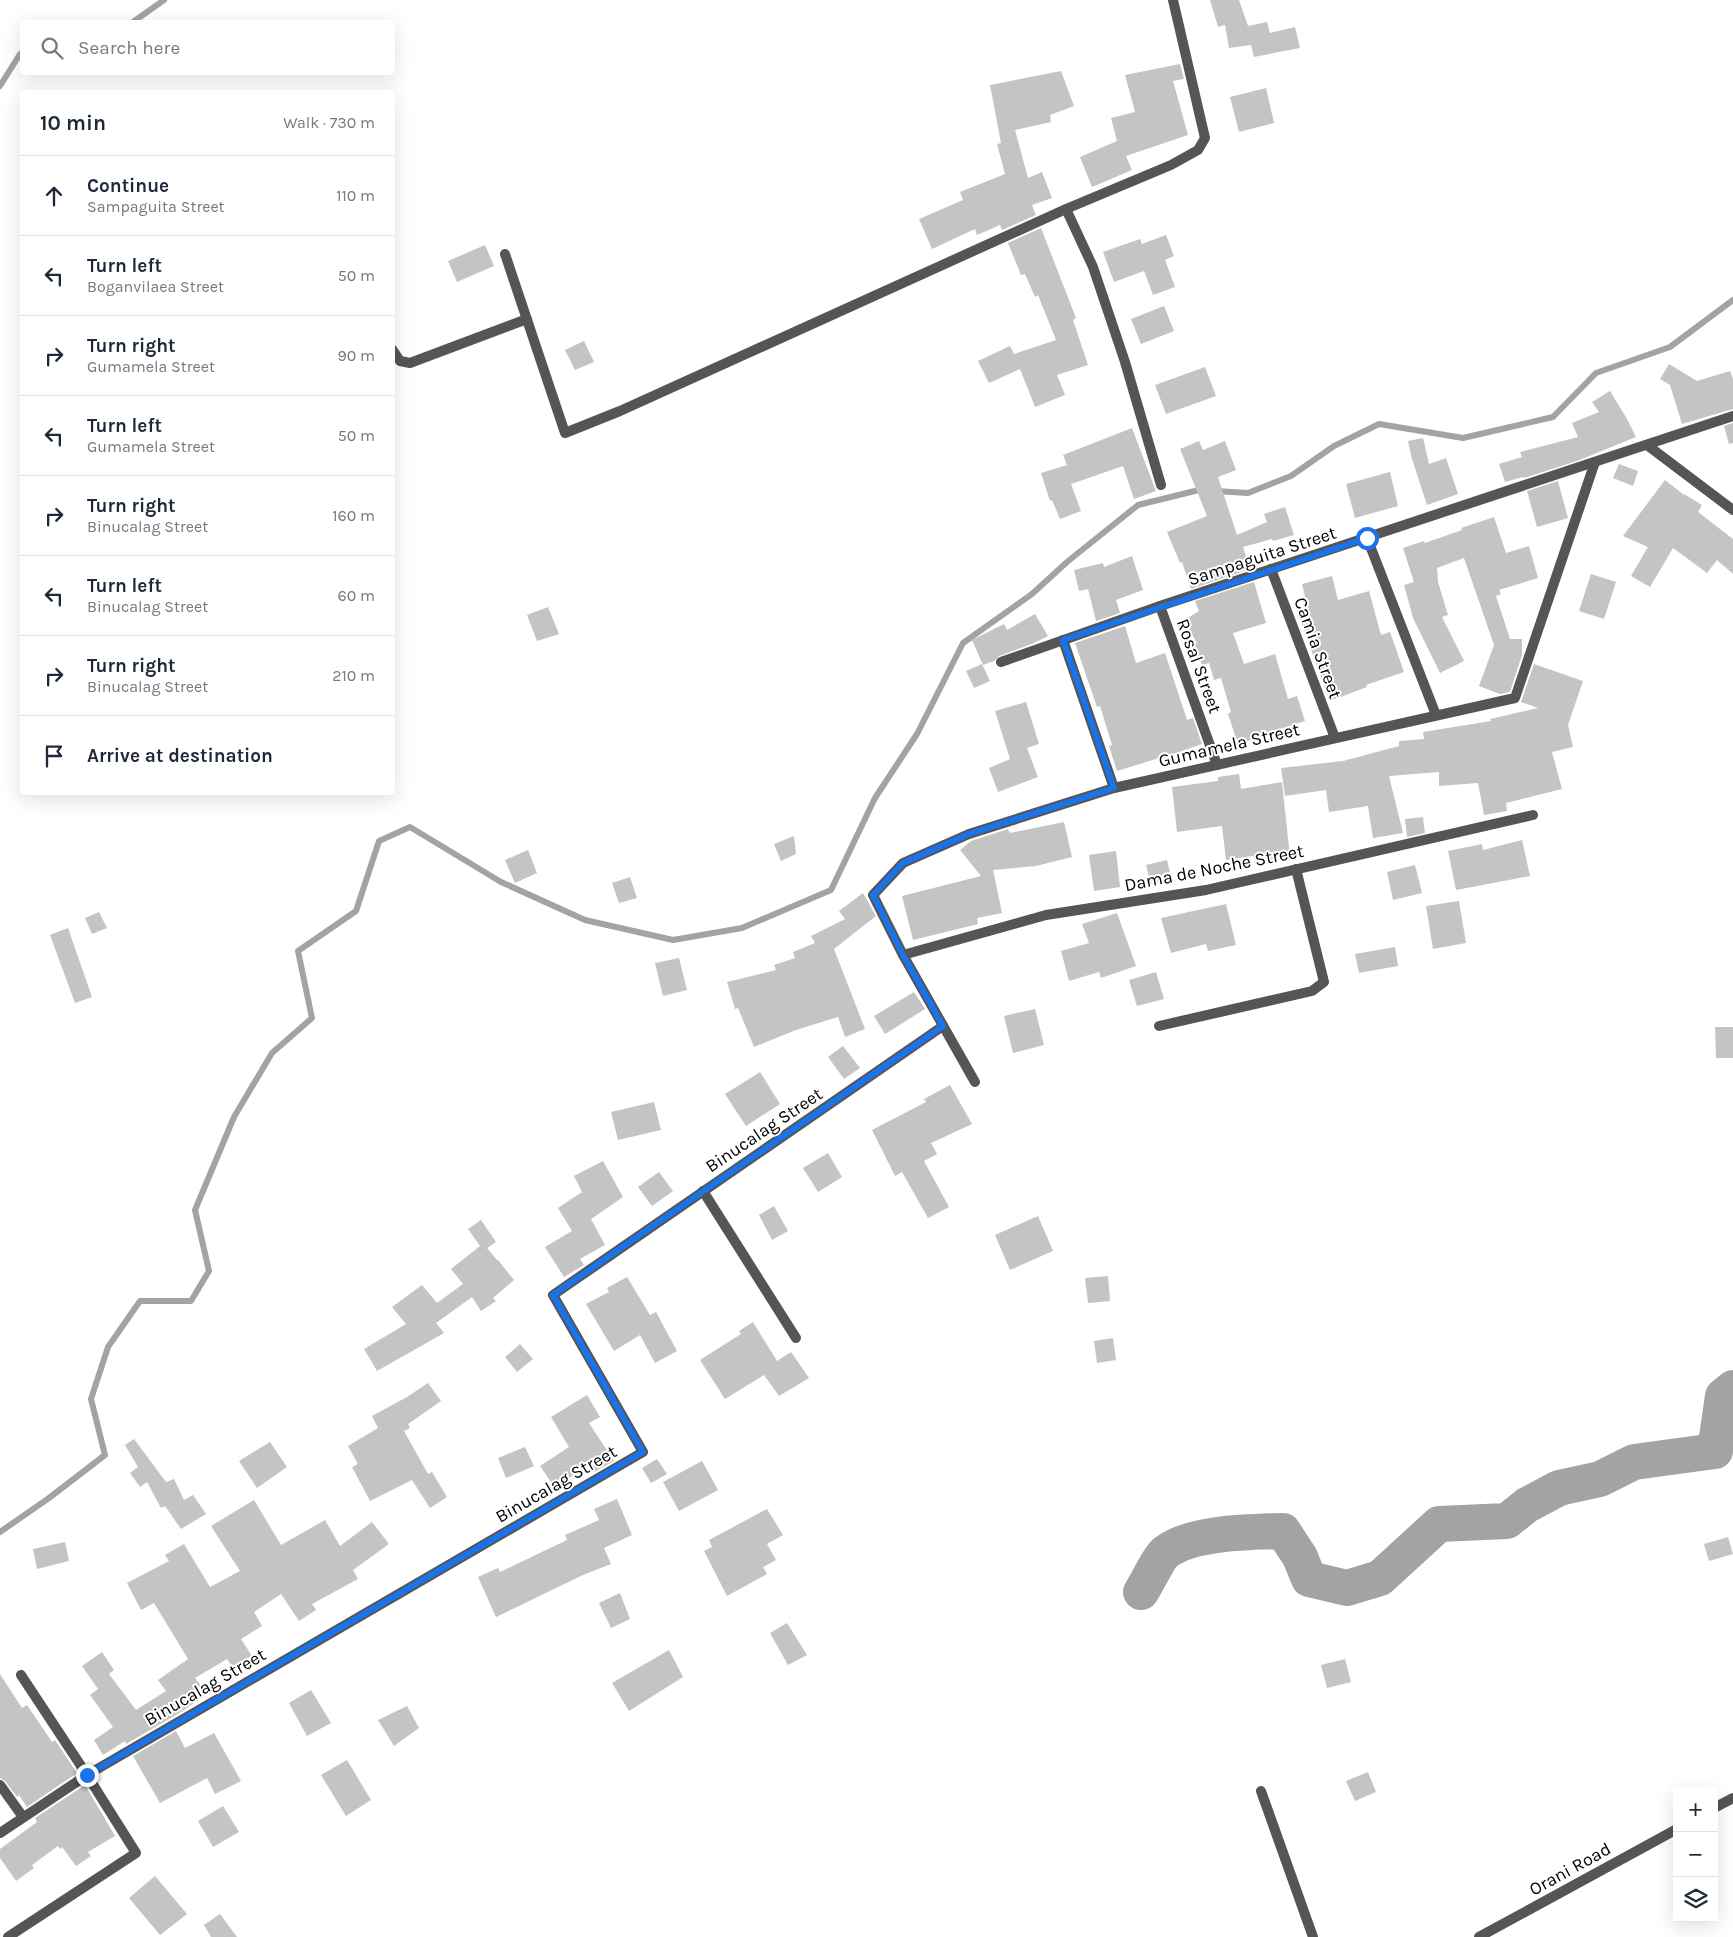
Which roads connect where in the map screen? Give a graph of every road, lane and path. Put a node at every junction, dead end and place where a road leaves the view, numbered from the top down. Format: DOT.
graph roads {
  1 [pos="1173,0"];
  2 [pos="1066,209"];
  3 [pos="505,254"];
  4 [pos="527,319"];
  5 [pos="395,354"];
  6 [pos="1733,416"];
  7 [pos="1647,444"];
  8 [pos="1595,462"];
  9 [pos="1161,486"];
  10 [pos="1733,510"];
  11 [pos="1367,538"];
  12 [pos="1272,569"];
  13 [pos="1160,606"];
  14 [pos="1063,640"];
  15 [pos="1001,662"];
  16 [pos="1436,715"];
  17 [pos="1334,738"];
  18 [pos="1217,765"];
  19 [pos="1114,788"];
  20 [pos="1533,815"];
  21 [pos="1296,869"];
  22 [pos="903,955"];
  23 [pos="943,1026"];
  24 [pos="1159,1026"];
  25 [pos="975,1082"];
  26 [pos="703,1191"];
  27 [pos="796,1338"];
  28 [pos="21,1675"];
  29 [pos="87,1775"];
  30 [pos="0,1785"];
  31 [pos="1261,1791"];
  32 [pos="1733,1798"];
  33 [pos="1718,1806"];
  34 [pos="23,1818"];
  35 [pos="1673,1831"];
  36 [pos="0,1833"];
  37 [pos="8,1937"];
  38 [pos="1313,1937"];
  39 [pos="1479,1937"];
  1 -- 2 [label="street"];
  2 -- 4 [label="street"];
  2 -- 9 [label="street"];
  3 -- 4 [label="street"];
  4 -- 5 [label="street"];
  6 -- 7 [label="street, Sampaguita Street"];
  7 -- 8 [label="street, Sampaguita Street"];
  7 -- 10 [label="street"];
  8 -- 11 [label="street, Sampaguita Street"];
  8 -- 16 [label="street, Gumamela Street"];
  11 -- 12 [label="street, Sampaguita Street"];
  11 -- 16 [label="street"];
  12 -- 13 [label="street, Sampaguita Street"];
  12 -- 17 [label="street, Camia Street"];
  13 -- 14 [label="street, Sampaguita Street"];
  13 -- 18 [label="street, Rosal Street"];
  14 -- 15 [label="street, Sampaguita Street"];
  14 -- 19 [label="street"];
  16 -- 17 [label="street, Gumamela Street"];
  17 -- 18 [label="street, Gumamela Street"];
  18 -- 19 [label="street, Gumamela Street"];
  19 -- 22 [label="street, Gumamela Street"];
  20 -- 21 [label="street, Dama de Noche Street"];
  21 -- 22 [label="street, Dama de Noche Street"];
  21 -- 24 [label="street"];
  22 -- 23 [label="street, Gumamela Street"];
  23 -- 25 [label="street, Gumamela Street"];
  23 -- 26 [label="street, Binucalag Street"];
  26 -- 27 [label="street"];
  26 -- 29 [label="street, Binucalag Street"];
  28 -- 29 [label="street"];
  29 -- 34 [label="street, Binucalag Street"];
  29 -- 37 [label="street"];
  30 -- 34 [label="street"];
  31 -- 38 [label="street"];
  32 -- 33 [label="street"];
  34 -- 36 [label="street, Binucalag Street"];
  35 -- 39 [label="street, Orani Road"];
}
